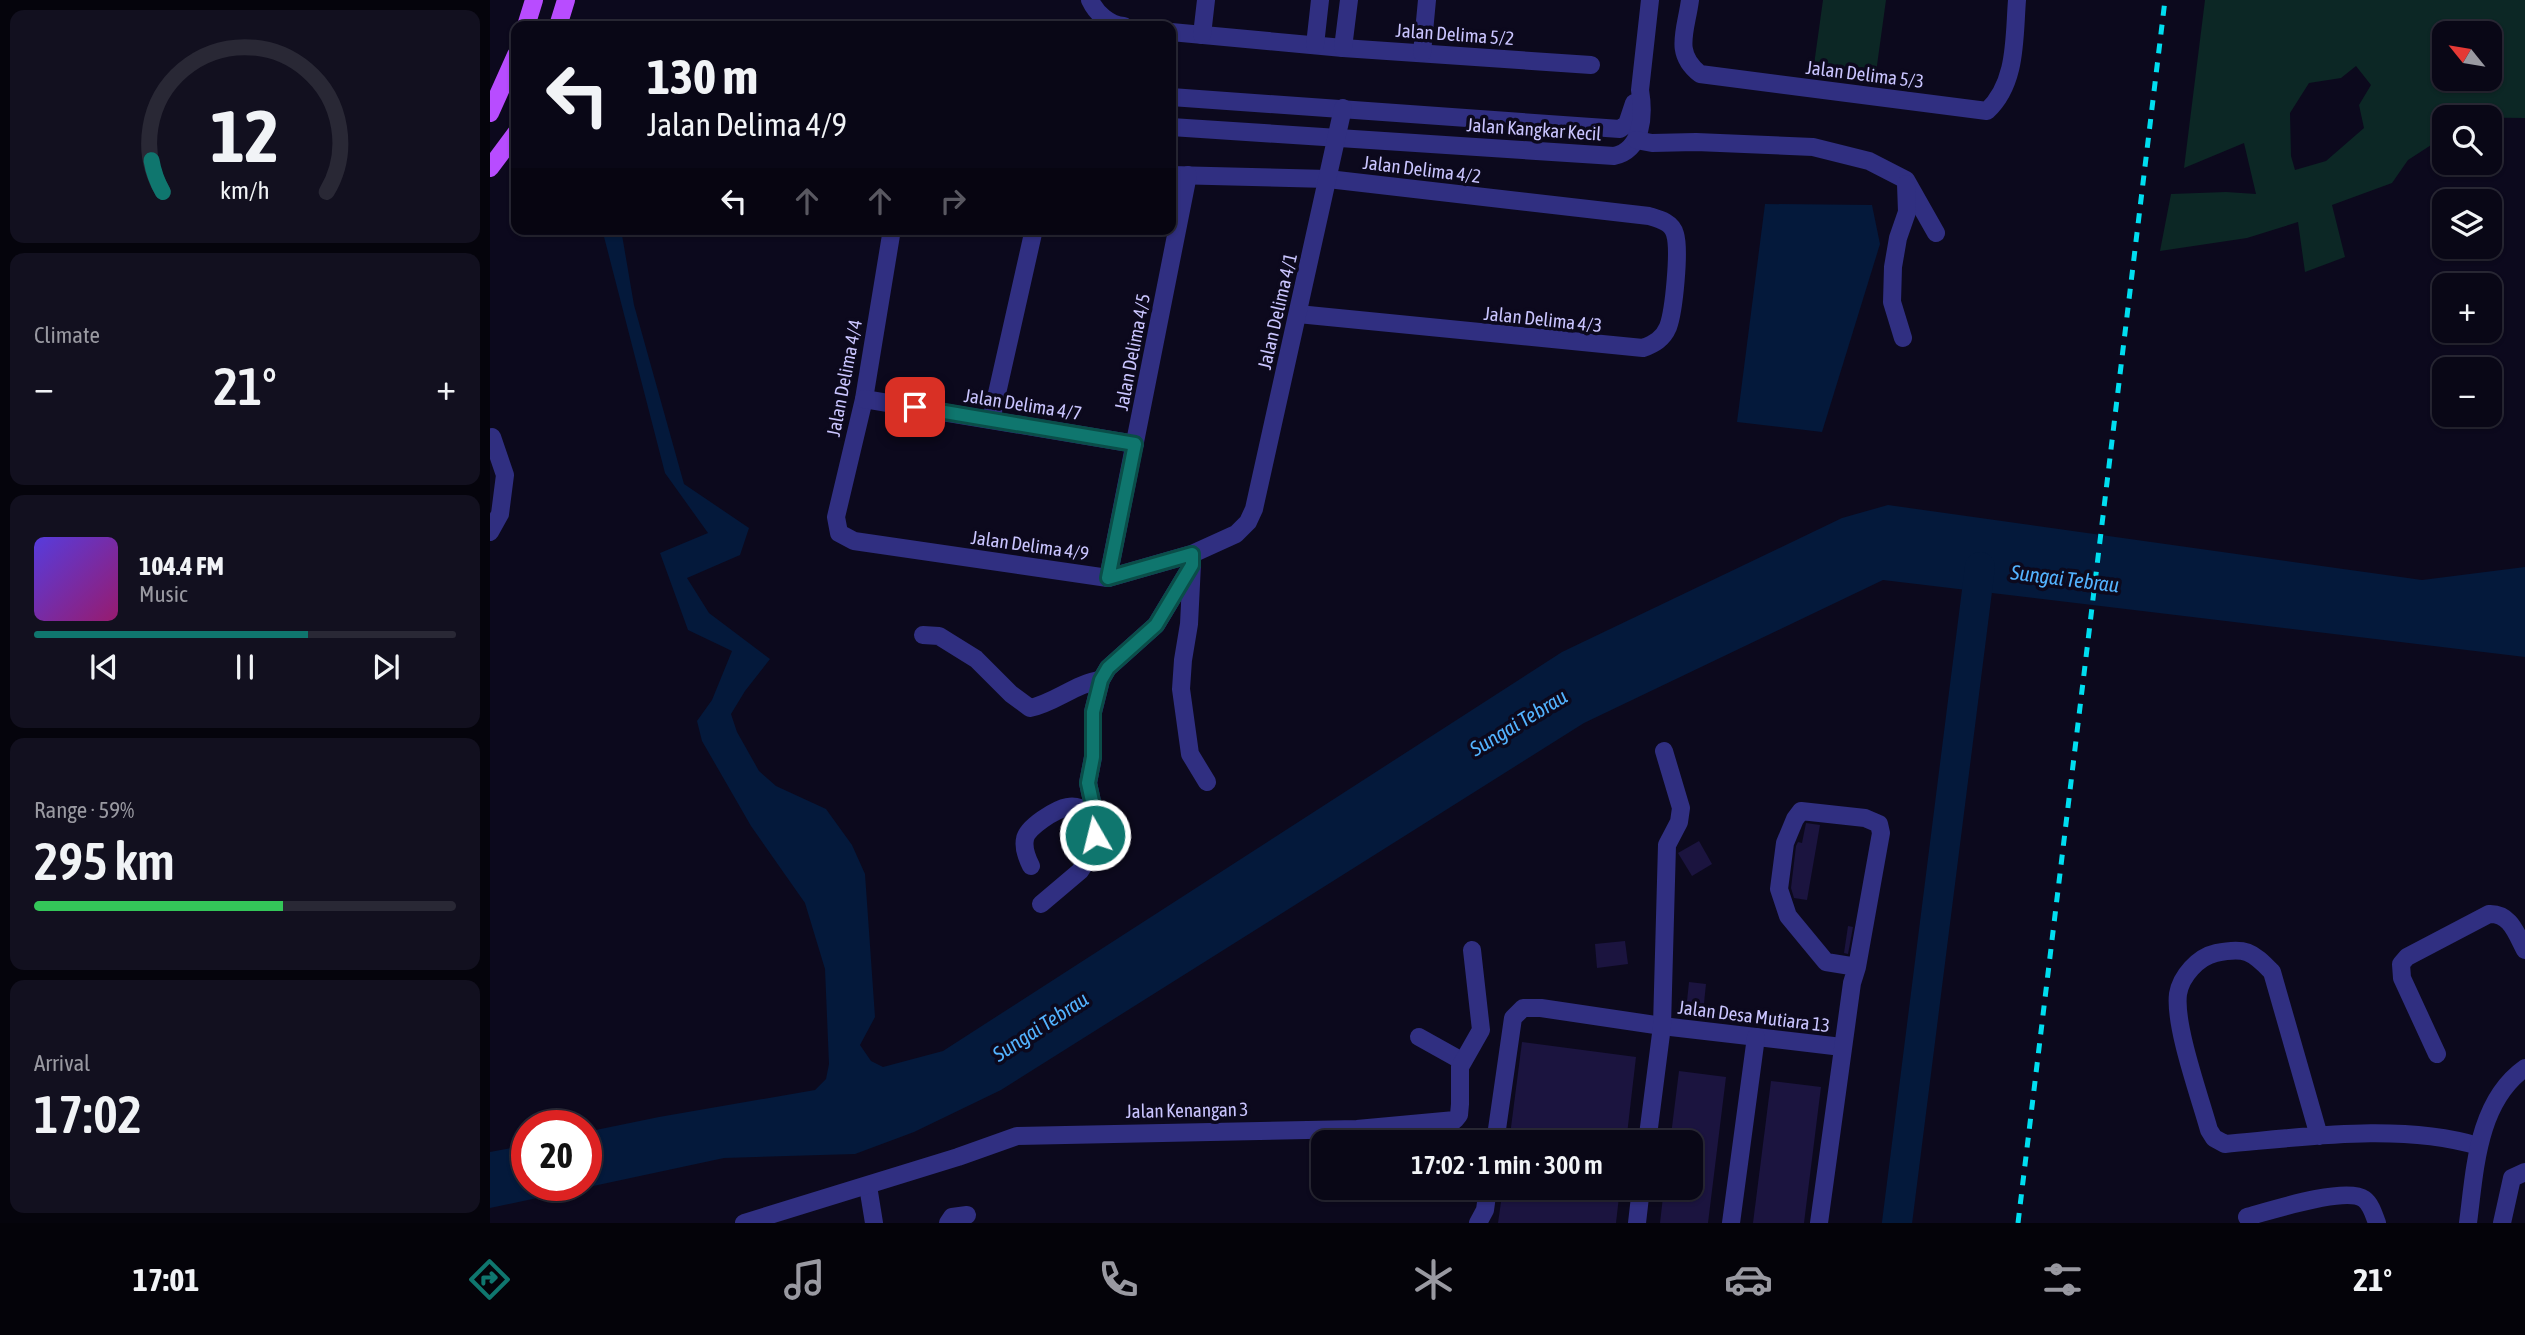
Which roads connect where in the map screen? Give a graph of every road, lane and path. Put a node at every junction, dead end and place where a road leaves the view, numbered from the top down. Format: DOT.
graph roads {
  1 [pos="534,0"];
  2 [pos="566,0"];
  3 [pos="1090,0"];
  4 [pos="1206,0"];
  5 [pos="1320,0"];
  6 [pos="1349,0"];
  7 [pos="1427,0"];
  8 [pos="1650,0"];
  9 [pos="1690,0"];
  10 [pos="2017,0"];
  11 [pos="528,21"];
  12 [pos="560,21"];
  13 [pos="1109,21"];
  14 [pos="1176,33"];
  15 [pos="1202,36"];
  16 [pos="1315,46"];
  17 [pos="1343,48"];
  18 [pos="1422,53"];
  19 [pos="1591,65"];
  20 [pos="511,67"];
  21 [pos="1640,90"];
  22 [pos="1176,97"];
  23 [pos="1343,108"];
  24 [pos="490,113"];
  25 [pos="1176,127"];
  26 [pos="1336,137"];
  27 [pos="511,140"];
  28 [pos="1636,140"];
  29 [pos="490,168"];
  30 [pos="1180,175"];
  31 [pos="1328,179"];
  32 [pos="1906,180"];
  33 [pos="1176,199"];
  34 [pos="1667,223"];
  35 [pos="1936,233"];
  36 [pos="891,235"];
  37 [pos="1033,235"];
  38 [pos="1170,235"];
  39 [pos="1298,314"];
  40 [pos="1903,338"];
  41 [pos="864,399"];
  42 [pos="991,420"];
  43 [pos="492,437"];
  44 [pos="1135,444"];
  45 [pos="1248,522"];
  46 [pos="490,532"];
  47 [pos="839,533"];
  48 [pos="1192,560"];
  49 [pos="1108,578"];
  50 [pos="923,635"];
  51 [pos="1101,680"];
  52 [pos="1664,751"];
  53 [pos="1207,782"];
  54 [pos="1088,783"];
  55 [pos="1069,807"];
  56 [pos="1095,815"];
  57 [pos="1031,866"];
  58 [pos="1041,904"];
  59 [pos="1472,950"];
  60 [pos="2525,950"];
  61 [pos="1857,967"];
  62 [pos="1662,1026"];
  63 [pos="1419,1037"];
  64 [pos="1756,1037"];
  65 [pos="1842,1047"];
  66 [pos="2437,1055"];
  67 [pos="1462,1061"];
  68 [pos="2525,1068"];
  69 [pos="1497,1130"];
  70 [pos="1649,1130"];
  71 [pos="2319,1136"];
  72 [pos="2478,1146"];
  73 [pos="2525,1172"];
  74 [pos="868,1186"];
  75 [pos="1486,1200"];
  76 [pos="1640,1200"];
  77 [pos="967,1215"];
  78 [pos="2247,1217"];
  79 [pos="744,1223"];
  80 [pos="874,1223"];
  81 [pos="948,1223"];
  82 [pos="1478,1223"];
  83 [pos="1637,1223"];
  84 [pos="1731,1223"];
  85 [pos="1819,1223"];
  86 [pos="2376,1223"];
  87 [pos="2468,1223"];
  88 [pos="2502,1223"];
  1 -- 11 [label="main road"];
  2 -- 12 [label="main road"];
  3 -- 13 [label="street"];
  4 -- 15 [label="street"];
  5 -- 16 [label="street"];
  6 -- 17 [label="street"];
  7 -- 18 [label="street"];
  8 -- 21 [label="street"];
  9 -- 10 [label="street, Jalan Delima 5/3"];
  14 -- 15 [label="street, Jalan Delima 5/2"];
  15 -- 16 [label="street, Jalan Delima 5/2"];
  16 -- 17 [label="street, Jalan Delima 5/2"];
  17 -- 18 [label="street, Jalan Delima 5/2"];
  18 -- 19 [label="street, Jalan Delima 5/2"];
  20 -- 24 [label="main road"];
  21 -- 23 [label="street, Jalan Kangkar Kecil"];
  21 -- 28 [label="street"];
  22 -- 23 [label="street, Jalan Kangkar Kecil"];
  23 -- 26 [label="street, Jalan Delima 4/1"];
  25 -- 26 [label="street, Jalan Kangkar Kecil"];
  26 -- 28 [label="street, Jalan Kangkar Kecil"];
  26 -- 31 [label="street, Jalan Delima 4/1"];
  27 -- 29 [label="main road"];
  28 -- 32 [label="street"];
  30 -- 31 [label="street, Jalan Delima 4/2"];
  30 -- 33 [label="street, Jalan Delima 4/5"];
  31 -- 34 [label="street, Jalan Delima 4/2"];
  31 -- 39 [label="street, Jalan Delima 4/1"];
  32 -- 35 [label="street"];
  32 -- 40 [label="street"];
  34 -- 39 [label="street, Jalan Delima 4/3"];
  36 -- 41 [label="street, Jalan Delima 4/4"];
  37 -- 42 [label="street"];
  38 -- 44 [label="street, Jalan Delima 4/5"];
  39 -- 45 [label="street, Jalan Delima 4/1"];
  41 -- 42 [label="street, Jalan Delima 4/7"];
  41 -- 47 [label="street, Jalan Delima 4/4"];
  42 -- 44 [label="street, Jalan Delima 4/7"];
  43 -- 46 [label="street"];
  44 -- 49 [label="street, Jalan Delima 4/5"];
  45 -- 48 [label="street, Jalan Delima 4/9"];
  47 -- 49 [label="street, Jalan Delima 4/9"];
  48 -- 49 [label="street, Jalan Delima 4/9"];
  48 -- 51 [label="street"];
  48 -- 53 [label="street"];
  50 -- 51 [label="street"];
  51 -- 54 [label="street"];
  52 -- 62 [label="street"];
  54 -- 55 [label="street"];
  54 -- 56 [label="street"];
  55 -- 56 [label="street"];
  55 -- 57 [label="street"];
  56 -- 58 [label="street"];
  59 -- 67 [label="street"];
  60 -- 66 [label="street"];
  61 -- 61 [label="street"];
  61 -- 65 [label="street"];
  62 -- 64 [label="street, Jalan Desa Mutiara 13"];
  62 -- 69 [label="street"];
  62 -- 70 [label="street"];
  63 -- 67 [label="street"];
  64 -- 65 [label="street, Jalan Desa Mutiara 13"];
  64 -- 84 [label="street"];
  65 -- 85 [label="street"];
  67 -- 74 [label="street, Jalan Kenangan 3"];
  68 -- 72 [label="street"];
  71 -- 71 [label="street"];
  71 -- 72 [label="street"];
  72 -- 87 [label="street"];
  73 -- 88 [label="street"];
  74 -- 79 [label="street"];
  74 -- 80 [label="street"];
  75 -- 82 [label="street"];
  76 -- 83 [label="street"];
  77 -- 81 [label="street"];
  78 -- 86 [label="street"];
}
